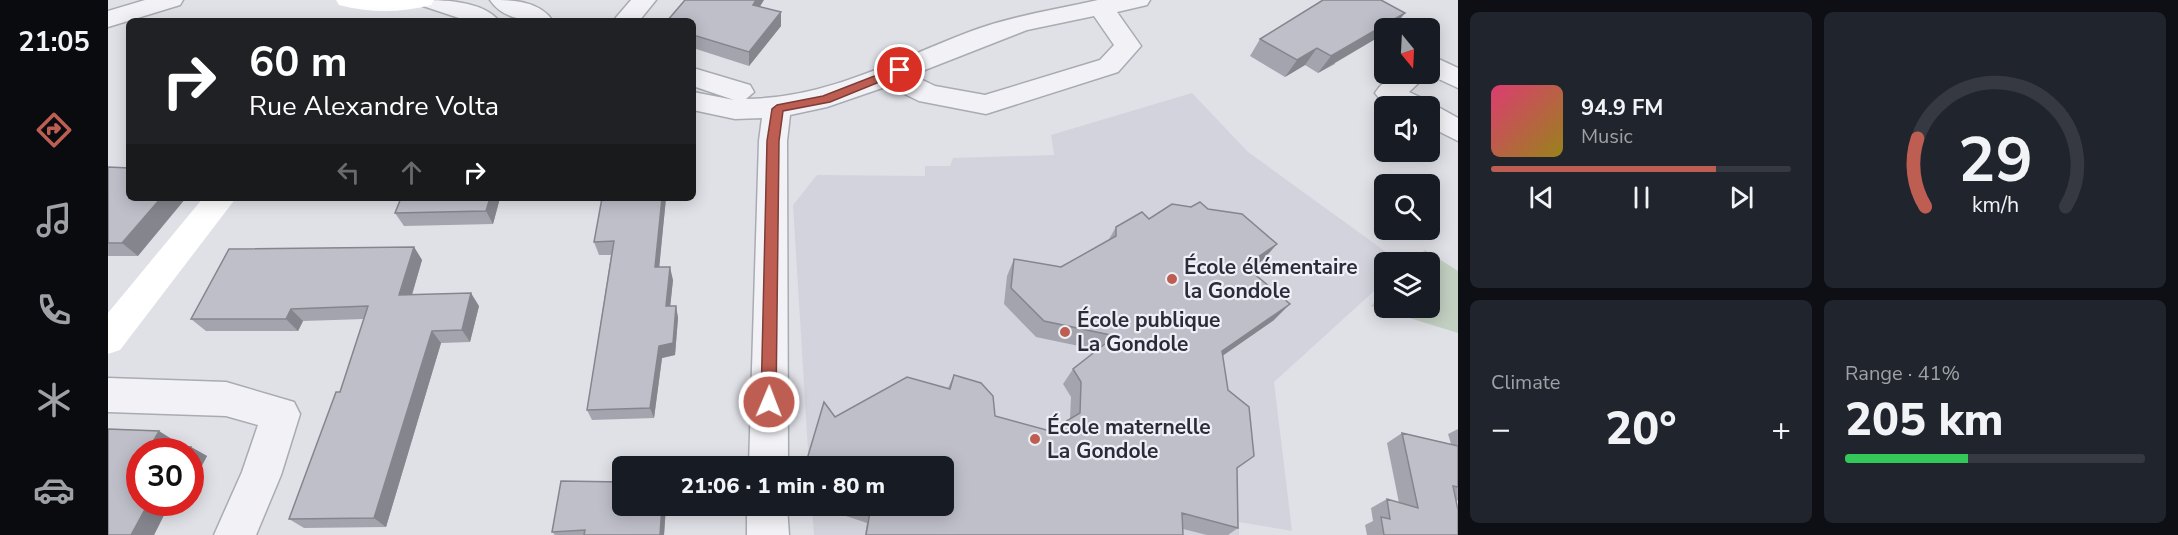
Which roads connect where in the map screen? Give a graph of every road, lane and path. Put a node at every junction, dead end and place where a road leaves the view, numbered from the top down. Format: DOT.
graph roads {
  1 [pos="171,0"];
  2 [pos="348,0"];
  3 [pos="429,0"];
  4 [pos="502,0"];
  5 [pos="644,0"];
  6 [pos="1138,0"];
  7 [pos="410,2"];
  8 [pos="1100,8"];
  9 [pos="479,17"];
  10 [pos="346,18"];
  11 [pos="381,18"];
  12 [pos="535,18"];
  13 [pos="629,18"];
  14 [pos="108,19"];
  15 [pos="1440,69"];
  16 [pos="886,74"];
  17 [pos="696,78"];
  18 [pos="1458,79"];
  19 [pos="1401,84"];
  20 [pos="1395,96"];
  21 [pos="696,102"];
  22 [pos="777,109"];
  23 [pos="1440,121"];
  24 [pos="1458,131"];
  25 [pos="219,201"];
  26 [pos="108,339"];
  27 [pos="108,395"];
  28 [pos="768,456"];
  29 [pos="767,516"];
  30 [pos="236,535"];
  31 [pos="768,535"];
  1 -- 14 [label="street"];
  2 -- 7 [label="street"];
  2 -- 10 [label="street"];
  3 -- 9 [label="street"];
  4 -- 12 [label="street"];
  5 -- 13 [label="street"];
  6 -- 8 [label="street"];
  7 -- 11 [label="street"];
  8 -- 16 [label="street"];
  8 -- 16 [label="street"];
  15 -- 18 [label="street"];
  16 -- 22 [label="street"];
  17 -- 22 [label="street"];
  19 -- 20 [label="street"];
  21 -- 22 [label="street"];
  22 -- 28 [label="street"];
  23 -- 24 [label="street"];
  25 -- 26 [label="street"];
  27 -- 30 [label="street"];
  29 -- 31 [label="street"];
}
